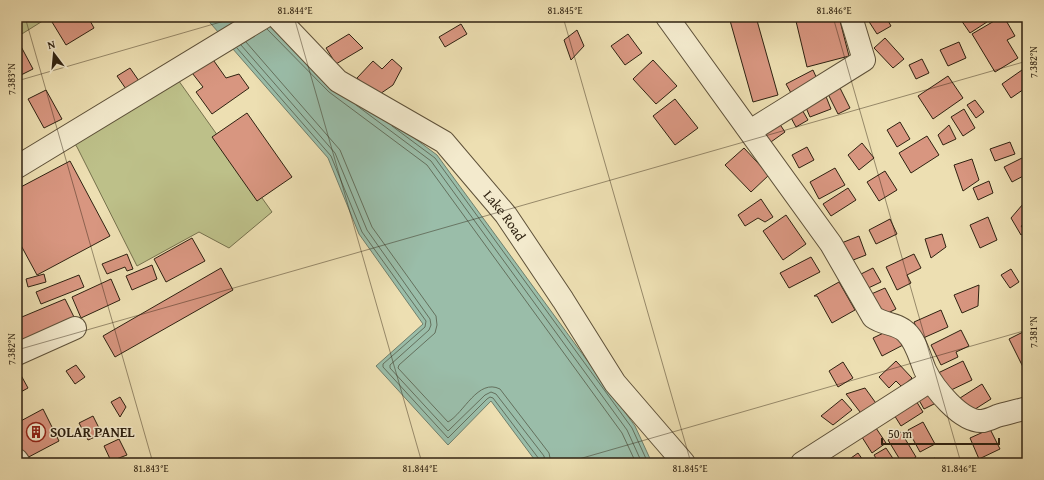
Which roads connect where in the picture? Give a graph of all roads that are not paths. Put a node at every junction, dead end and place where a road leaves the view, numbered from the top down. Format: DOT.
graph roads {
  1 [pos="264,17"];
  2 [pos="277,17"];
  3 [pos="667,17"];
  4 [pos="851,17"];
  5 [pos="750,131"];
  6 [pos="17,167"];
  7 [pos="75,328"];
  8 [pos="17,354"];
  9 [pos="930,381"];
  10 [pos="1027,408"];
  11 [pos="17,460"];
  12 [pos="19,463"];
  13 [pos="684,463"];
  14 [pos="802,463"];
  1 -- 6 [label="street"];
  2 -- 13 [label="street, Lake Road"];
  3 -- 5 [label="street"];
  4 -- 5 [label="street"];
  5 -- 9 [label="street"];
  7 -- 8 [label="street"];
  9 -- 10 [label="street"];
  9 -- 14 [label="street"];
  11 -- 12 [label="street"];
}
